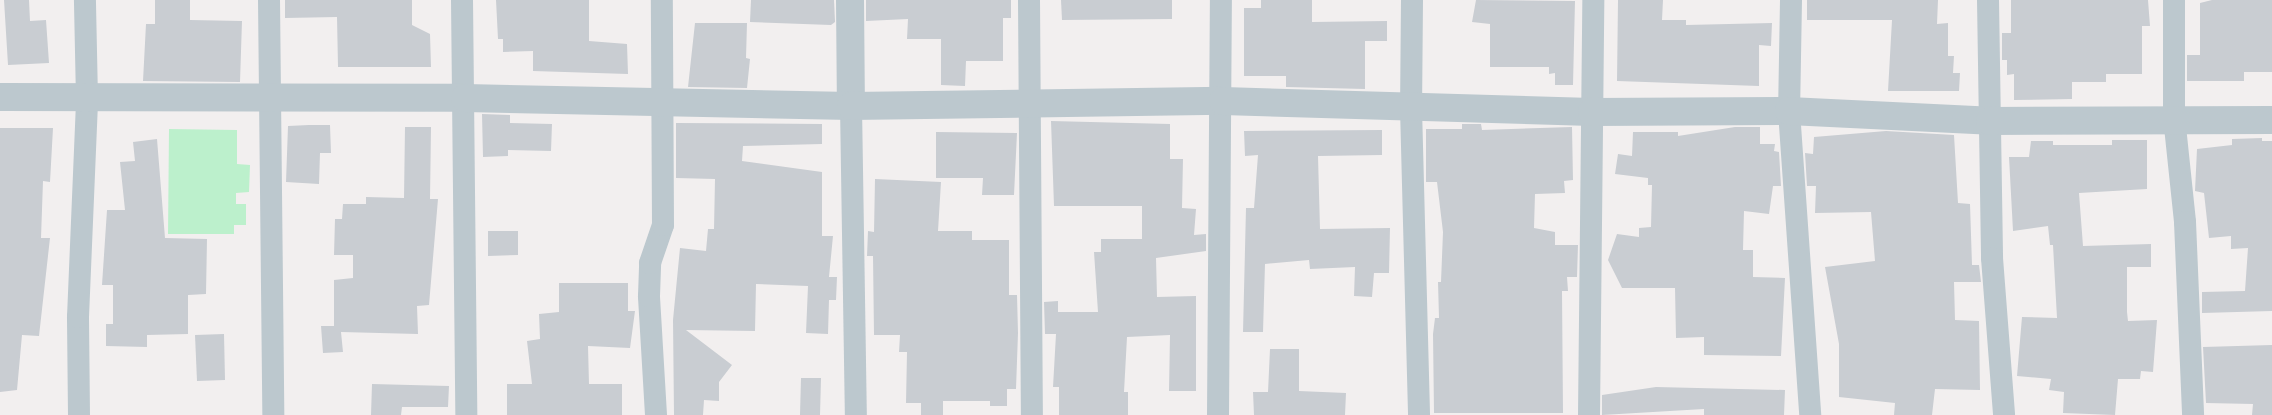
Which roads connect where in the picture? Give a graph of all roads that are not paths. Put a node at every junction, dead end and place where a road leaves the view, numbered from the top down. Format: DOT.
graph roads {
  1 [pos="85,0"];
  2 [pos="269,0"];
  3 [pos="462,0"];
  4 [pos="662,0"];
  5 [pos="850,0"];
  6 [pos="1029,0"];
  7 [pos="1222,0"];
  8 [pos="1412,0"];
  9 [pos="1593,0"];
  10 [pos="1791,0"];
  11 [pos="1988,0"];
  12 [pos="2174,0"];
  13 [pos="0,97"];
  14 [pos="465,98"];
  15 [pos="87,99"];
  16 [pos="267,100"];
  17 [pos="1223,101"];
  18 [pos="664,103"];
  19 [pos="1028,105"];
  20 [pos="851,106"];
  21 [pos="1411,108"];
  22 [pos="1789,111"];
  23 [pos="1592,112"];
  24 [pos="2174,117"];
  25 [pos="2272,120"];
  26 [pos="1990,121"];
  27 [pos="79,415"];
  28 [pos="273,415"];
  29 [pos="466,415"];
  30 [pos="656,415"];
  31 [pos="856,415"];
  32 [pos="1032,415"];
  33 [pos="1218,415"];
  34 [pos="1419,415"];
  35 [pos="1589,415"];
  36 [pos="1810,415"];
  37 [pos="2004,415"];
  38 [pos="2193,415"];
  1 -- 15 [label="street"];
  2 -- 16 [label="street"];
  3 -- 14 [label="street"];
  4 -- 18 [label="street"];
  5 -- 20 [label="street"];
  6 -- 19 [label="street"];
  7 -- 17 [label="street"];
  8 -- 21 [label="street"];
  9 -- 23 [label="street"];
  10 -- 22 [label="street"];
  11 -- 26 [label="street"];
  12 -- 24 [label="street"];
  13 -- 15 [label="street"];
  14 -- 16 [label="street"];
  14 -- 18 [label="street"];
  14 -- 29 [label="street"];
  15 -- 16 [label="street"];
  15 -- 27 [label="street"];
  16 -- 28 [label="street"];
  17 -- 19 [label="street"];
  17 -- 21 [label="street"];
  17 -- 33 [label="street"];
  18 -- 20 [label="street"];
  18 -- 30 [label="street"];
  19 -- 20 [label="street"];
  19 -- 32 [label="street"];
  20 -- 31 [label="street"];
  21 -- 23 [label="street"];
  21 -- 34 [label="street"];
  22 -- 23 [label="street"];
  22 -- 26 [label="street"];
  22 -- 36 [label="street"];
  23 -- 35 [label="street"];
  24 -- 25 [label="street"];
  24 -- 26 [label="street"];
  24 -- 38 [label="street"];
  26 -- 37 [label="street"];
}
